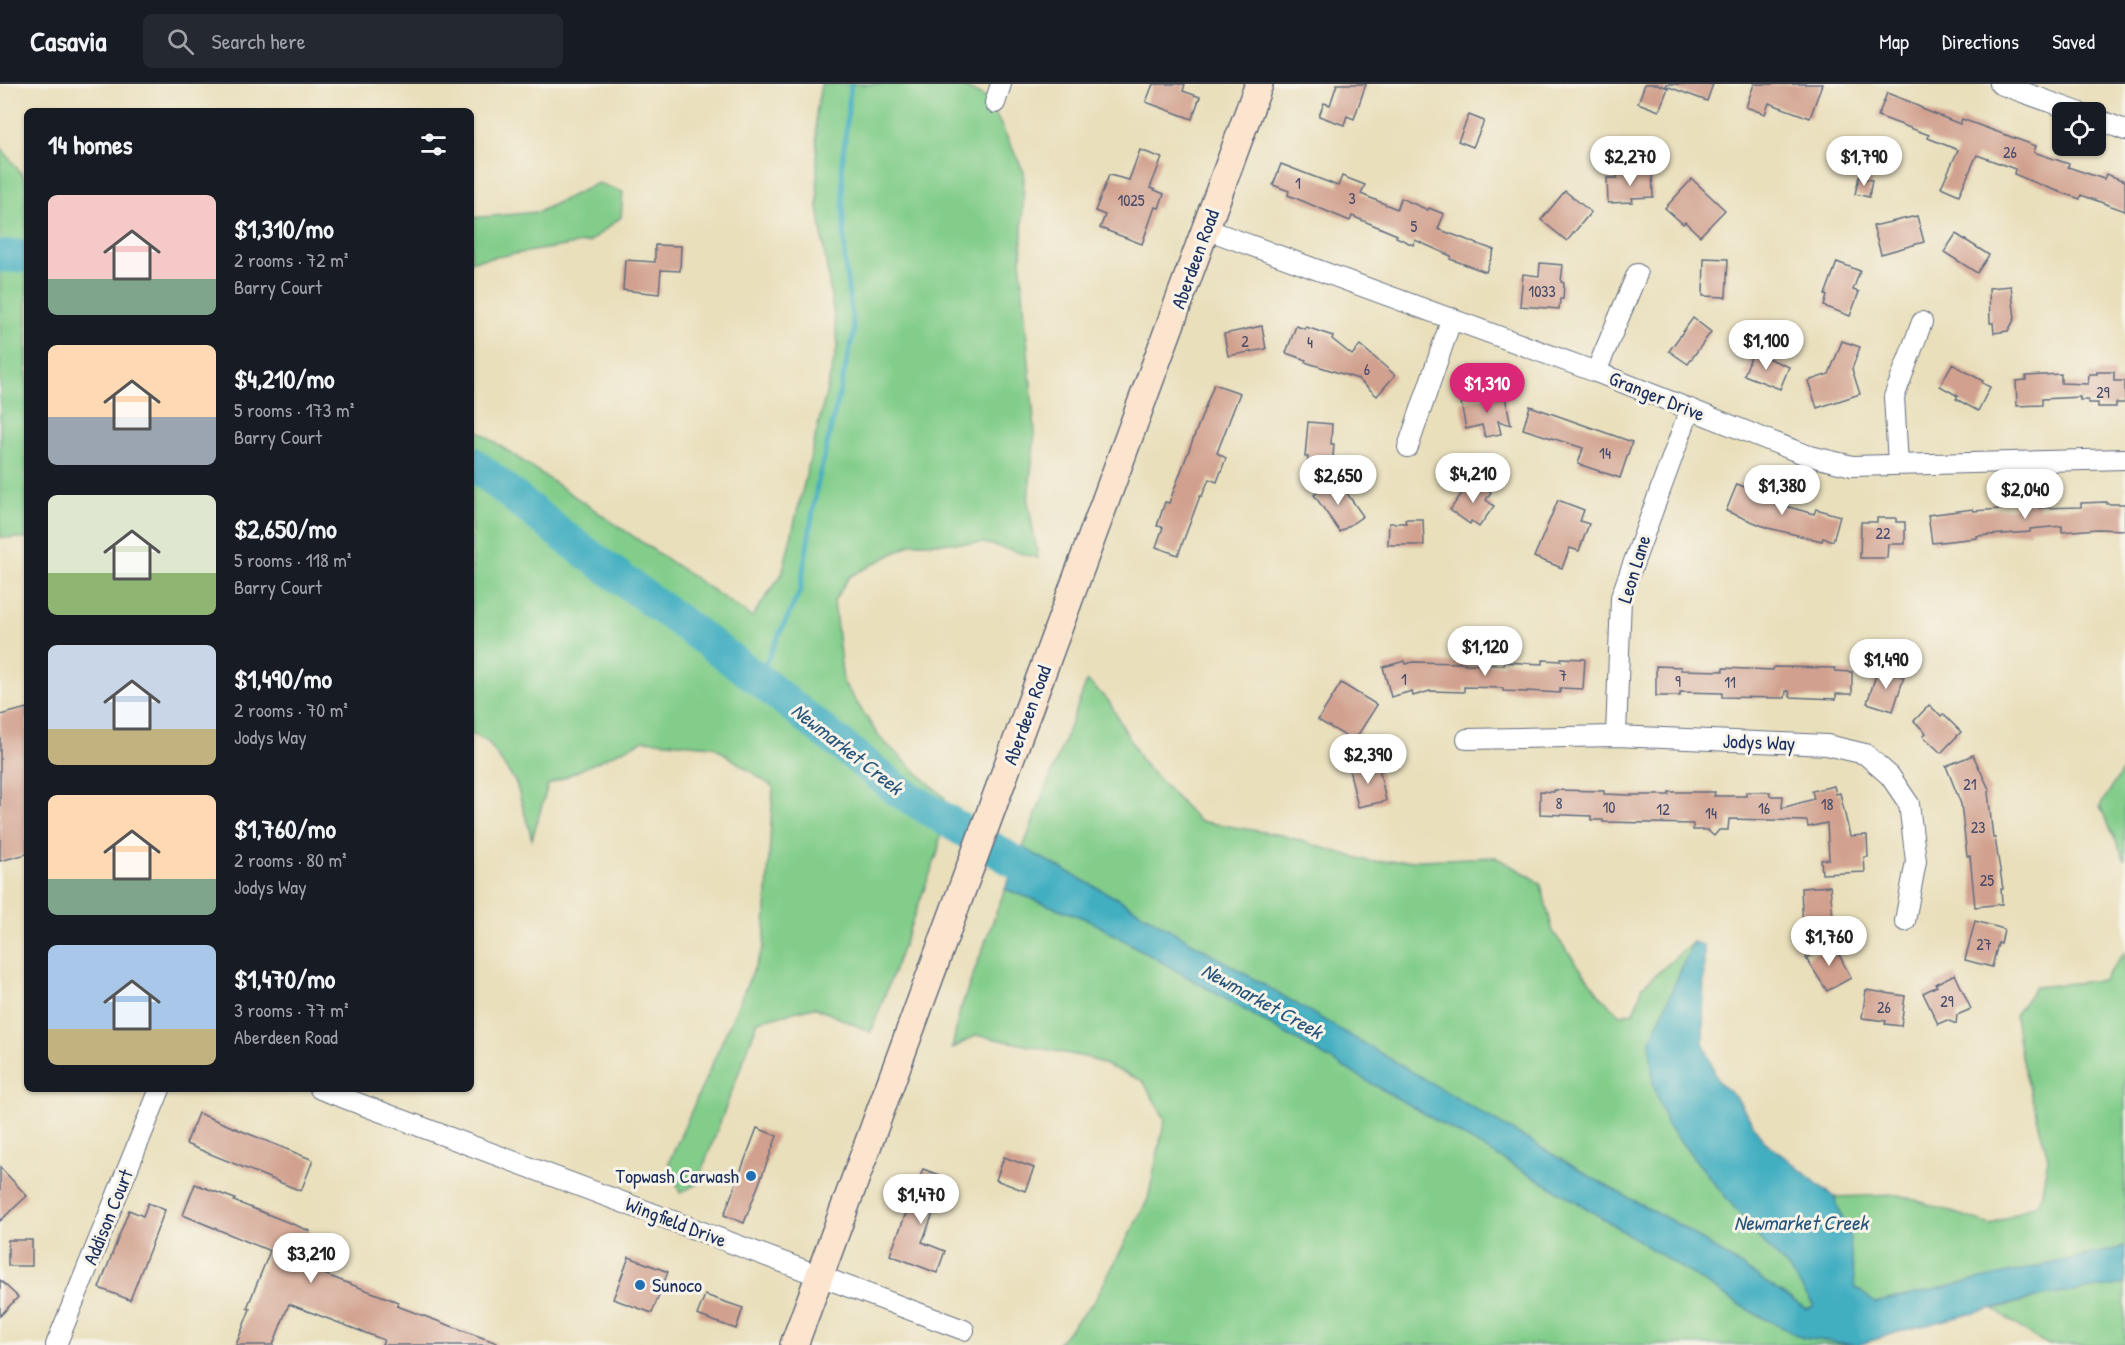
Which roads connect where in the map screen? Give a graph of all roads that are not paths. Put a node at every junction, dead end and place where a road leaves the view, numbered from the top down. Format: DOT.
graph roads {
  1 [pos="1259,84"];
  2 [pos="2000,84"];
  3 [pos="2052,103"];
  4 [pos="2106,123"];
  5 [pos="2125,130"];
  6 [pos="1206,229"];
  7 [pos="1637,274"];
  8 [pos="1452,318"];
  9 [pos="1922,322"];
  10 [pos="1596,372"];
  11 [pos="1690,409"];
  12 [pos="1408,447"];
  13 [pos="2125,459"];
  14 [pos="1898,464"];
  15 [pos="1616,736"];
  16 [pos="1467,739"];
  17 [pos="1905,921"];
  18 [pos="159,1092"];
  19 [pos="328,1092"];
  20 [pos="819,1276"];
  21 [pos="964,1330"];
  22 [pos="56,1345"];
  23 [pos="794,1345"];
  1 -- 6 [label="main road, Aberdeen Road"];
  2 -- 3 [label="street"];
  4 -- 5 [label="street"];
  6 -- 8 [label="street, Granger Drive"];
  6 -- 20 [label="main road, Aberdeen Road"];
  7 -- 10 [label="street"];
  8 -- 10 [label="street, Granger Drive"];
  8 -- 12 [label="street"];
  9 -- 14 [label="street"];
  10 -- 11 [label="street, Granger Drive"];
  11 -- 14 [label="street, Granger Drive"];
  11 -- 15 [label="street, Leon Lane"];
  13 -- 14 [label="street, Granger Drive"];
  15 -- 16 [label="street, Jodys Way"];
  15 -- 17 [label="street, Jodys Way"];
  18 -- 22 [label="street, Addison Court"];
  19 -- 20 [label="street, Wingfield Drive"];
  20 -- 21 [label="street, Wingfield Drive"];
  20 -- 23 [label="main road, Aberdeen Road"];
}
